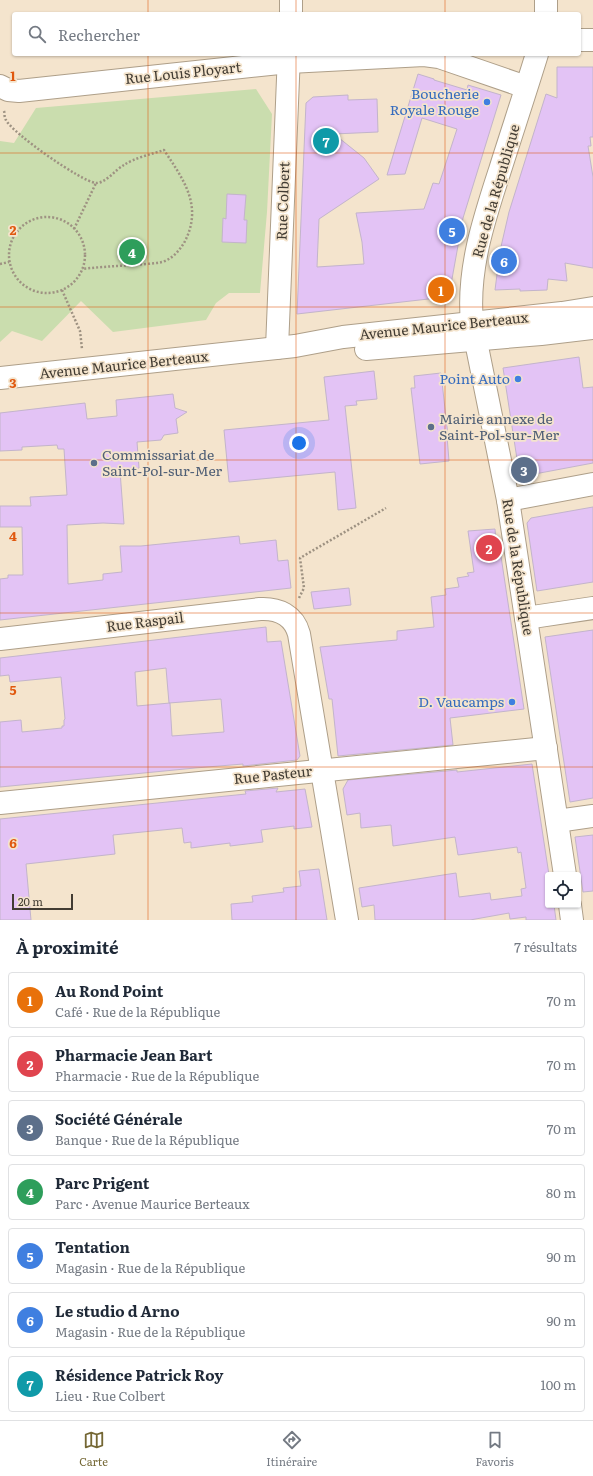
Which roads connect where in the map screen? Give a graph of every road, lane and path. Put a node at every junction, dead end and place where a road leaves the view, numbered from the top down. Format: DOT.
graph roads {
  1 [pos="291,0"];
  2 [pos="546,0"];
  3 [pos="291,12"];
  4 [pos="546,12"];
  5 [pos="581,40"];
  6 [pos="593,40"];
  7 [pos="382,56"];
  8 [pos="434,56"];
  9 [pos="536,56"];
  10 [pos="289,58"];
  11 [pos="1,87"];
  12 [pos="526,87"];
  13 [pos="96,183"];
  14 [pos="74,229"];
  15 [pos="9,262"];
  16 [pos="0,264"];
  17 [pos="82,269"];
  18 [pos="62,290"];
  19 [pos="593,308"];
  20 [pos="593,328"];
  21 [pos="474,331"];
  22 [pos="286,347"];
  23 [pos="84,369"];
  24 [pos="0,378"];
  25 [pos="593,484"];
  26 [pos="508,500"];
  27 [pos="386,508"];
  28 [pos="593,608"];
  29 [pos="289,617"];
  30 [pos="526,618"];
  31 [pos="0,639"];
  32 [pos="546,748"];
  33 [pos="322,770"];
  34 [pos="0,803"];
  35 [pos="593,816"];
  36 [pos="557,822"];
  37 [pos="565,872"];
  38 [pos="570,908"];
  39 [pos="346,920"];
  40 [pos="572,920"];
  1 -- 3 [label="street"];
  2 -- 4 [label="street"];
  5 -- 6 [label="street"];
  7 -- 10 [label="street, Rue Louis Ployart"];
  8 -- 12 [label="street, Rue Louis Ployart"];
  9 -- 12 [label="street, Rue de la République"];
  10 -- 11 [label="street, Rue Louis Ployart"];
  10 -- 22 [label="street, Rue Colbert"];
  11 -- 13 [label="path"];
  12 -- 21 [label="street, Rue de la République"];
  13 -- 14 [label="path"];
  13 -- 17 [label="path"];
  14 -- 15 [label="path"];
  14 -- 17 [label="path"];
  15 -- 16 [label="path"];
  15 -- 18 [label="path"];
  17 -- 18 [label="path"];
  18 -- 23 [label="path"];
  19 -- 21 [label="street, Avenue Maurice Berteaux"];
  20 -- 21 [label="street, Avenue Maurice Berteaux"];
  21 -- 22 [label="street, Avenue Maurice Berteaux"];
  21 -- 26 [label="street, Rue de la République"];
  22 -- 23 [label="street, Avenue Maurice Berteaux"];
  23 -- 24 [label="street, Avenue Maurice Berteaux"];
  25 -- 26 [label="street"];
  26 -- 30 [label="street, Rue de la République"];
  27 -- 29 [label="path"];
  28 -- 30 [label="street"];
  29 -- 31 [label="street, Rue Raspail"];
  29 -- 33 [label="street"];
  30 -- 32 [label="street, Rue de la République"];
  32 -- 33 [label="street, Rue Pasteur"];
  32 -- 36 [label="street, Rue de la République"];
  33 -- 34 [label="street, Rue Pasteur"];
  33 -- 39 [label="street"];
  35 -- 36 [label="street"];
  36 -- 37 [label="street, Rue de la République"];
  38 -- 40 [label="street"];
}
